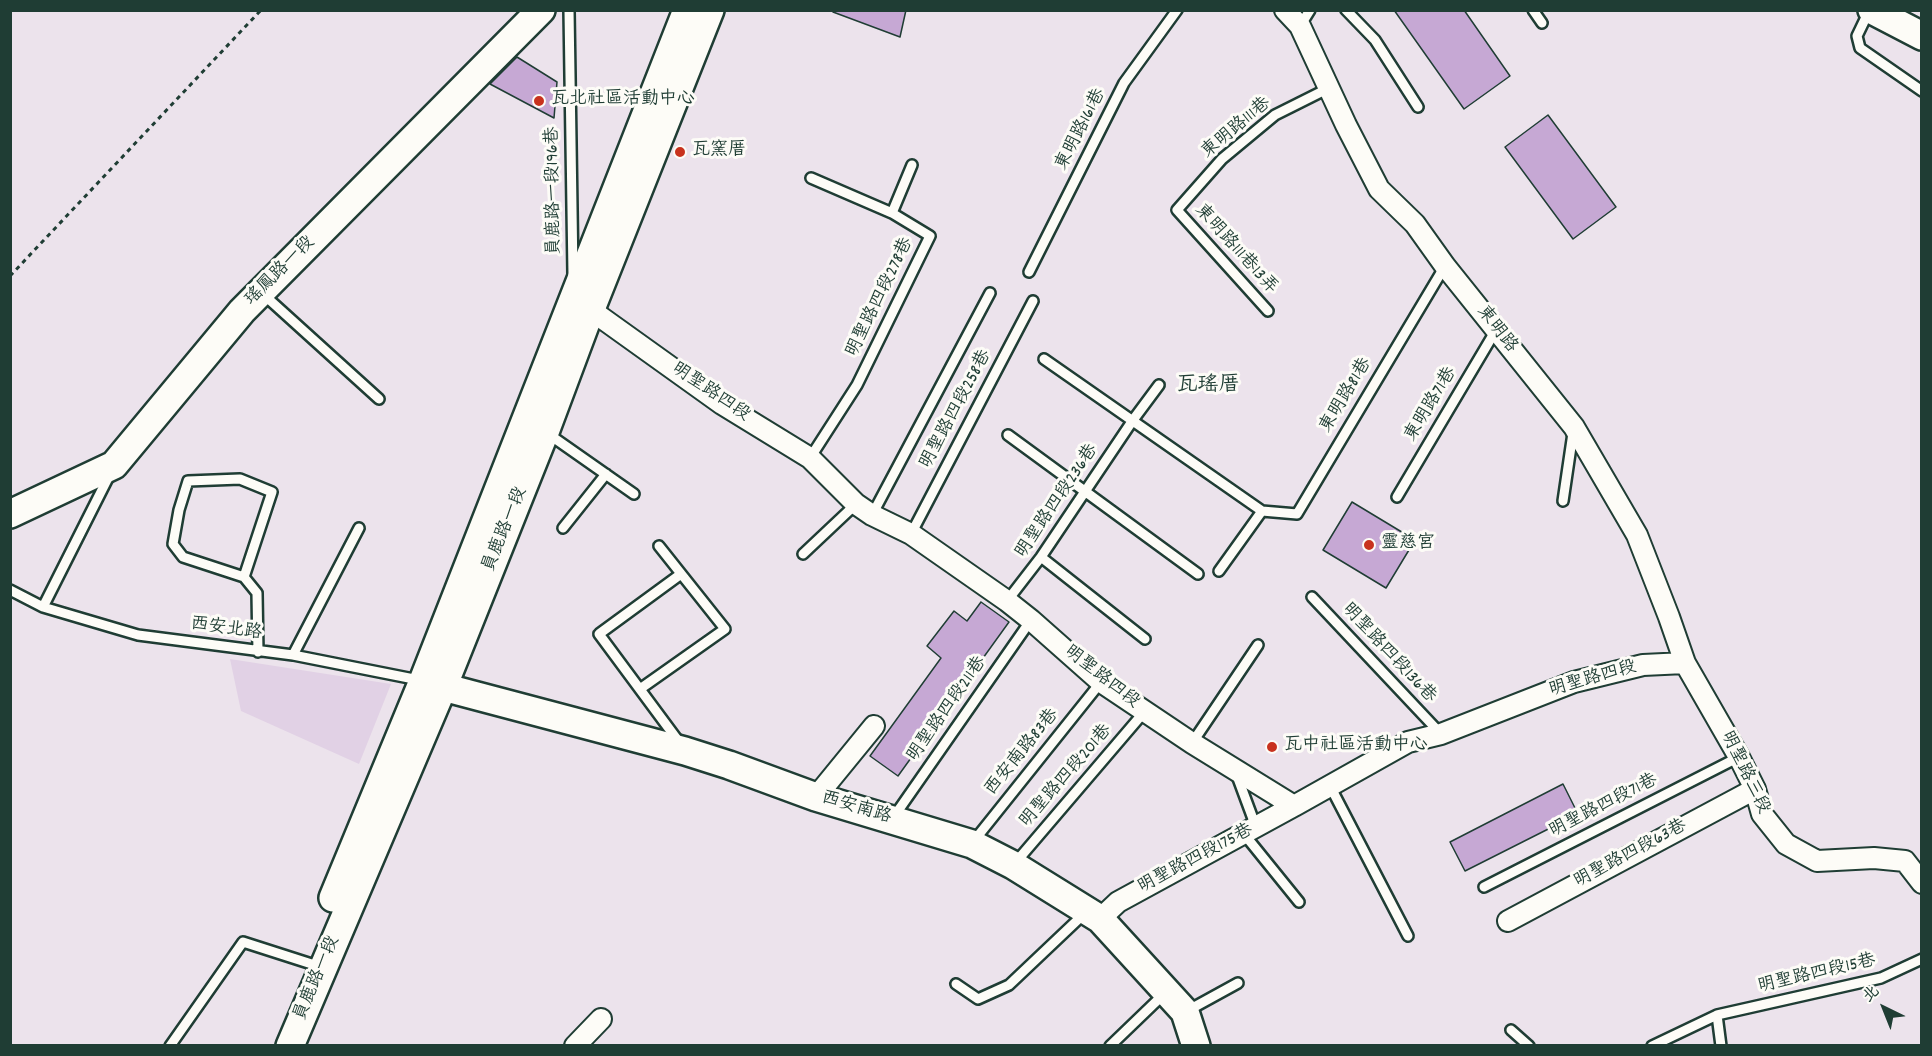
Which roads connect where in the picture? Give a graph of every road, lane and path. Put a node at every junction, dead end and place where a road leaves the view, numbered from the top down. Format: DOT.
graph roads {
  1 [pos="261,10"];
  2 [pos="541,10"];
  3 [pos="569,10"];
  4 [pos="687,10"];
  5 [pos="710,10"];
  6 [pos="1177,10"];
  7 [pos="1285,10"];
  8 [pos="1346,10"];
  9 [pos="1533,10"];
  10 [pos="1871,10"];
  11 [pos="1305,18"];
  12 [pos="1542,23"];
  13 [pos="1922,36"];
  14 [pos="1329,88"];
  15 [pos="1922,91"];
  16 [pos="1418,107"];
  17 [pos="912,165"];
  18 [pos="811,178"];
  19 [pos="1178,210"];
  20 [pos="892,213"];
  21 [pos="1445,266"];
  22 [pos="1029,272"];
  23 [pos="10,276"];
  24 [pos="261,292"];
  25 [pos="990,292"];
  26 [pos="1033,301"];
  27 [pos="582,304"];
  28 [pos="1268,311"];
  29 [pos="1496,330"];
  30 [pos="1044,359"];
  31 [pos="1159,385"];
  32 [pos="379,399"];
  33 [pos="1133,420"];
  34 [pos="1574,428"];
  35 [pos="545,432"];
  36 [pos="1008,435"];
  37 [pos="810,458"];
  38 [pos="114,465"];
  39 [pos="606,474"];
  40 [pos="1085,492"];
  41 [pos="634,494"];
  42 [pos="1397,497"];
  43 [pos="1563,501"];
  44 [pos="864,509"];
  45 [pos="1262,511"];
  46 [pos="10,514"];
  47 [pos="359,528"];
  48 [pos="563,528"];
  49 [pos="911,534"];
  50 [pos="659,546"];
  51 [pos="803,554"];
  52 [pos="1041,557"];
  53 [pos="1219,571"];
  54 [pos="681,574"];
  55 [pos="1198,574"];
  56 [pos="244,577"];
  57 [pos="10,590"];
  58 [pos="1312,597"];
  59 [pos="1007,601"];
  60 [pos="42,608"];
  61 [pos="1031,620"];
  62 [pos="1145,639"];
  63 [pos="1258,645"];
  64 [pos="258,652"];
  65 [pos="292,655"];
  66 [pos="1685,663"];
  67 [pos="1101,682"];
  68 [pos="433,684"];
  69 [pos="640,689"];
  70 [pos="1145,711"];
  71 [pos="874,726"];
  72 [pos="1441,734"];
  73 [pos="1191,743"];
  74 [pos="685,751"];
  75 [pos="1739,757"];
  76 [pos="1235,770"];
  77 [pos="1330,786"];
  78 [pos="1755,789"];
  79 [pos="816,797"];
  80 [pos="1294,806"];
  81 [pos="892,820"];
  82 [pos="1250,831"];
  83 [pos="972,844"];
  84 [pos="1013,865"];
  85 [pos="1922,883"];
  86 [pos="1484,887"];
  87 [pos="1299,902"];
  88 [pos="1094,915"];
  89 [pos="1508,921"];
  90 [pos="1408,936"];
  91 [pos="1922,959"];
  92 [pos="314,965"];
  93 [pos="1238,982"];
  94 [pos="956,984"];
  95 [pos="1167,992"];
  96 [pos="1185,1012"];
  97 [pos="1717,1015"];
  98 [pos="602,1020"];
  99 [pos="1511,1030"];
  100 [pos="170,1046"];
  101 [pos="272,1046"];
  102 [pos="290,1046"];
  103 [pos="575,1046"];
  104 [pos="1110,1046"];
  105 [pos="1196,1046"];
  106 [pos="1529,1046"];
  107 [pos="1652,1046"];
  108 [pos="1721,1046"];
  1 -- 23 [label="path"];
  2 -- 24 [label="main road, 瑤鳳路一段"];
  3 -- 27 [label="lane, 員鹿路一段196巷"];
  4 -- 27 [label="main road, 員鹿路一段"];
  5 -- 27 [label="main road, 員鹿路一段"];
  6 -- 22 [label="lane, 東明路161巷"];
  7 -- 11 [label="street, 東明路"];
  8 -- 16 [label="lane"];
  9 -- 12 [label="lane"];
  10 -- 13 [label="main road"];
  10 -- 15 [label="lane"];
  11 -- 14 [label="street, 東明路"];
  14 -- 19 [label="lane, 東明路111巷"];
  14 -- 21 [label="street, 東明路"];
  17 -- 20 [label="lane"];
  18 -- 20 [label="lane, 明聖路四段278巷"];
  19 -- 28 [label="lane, 東明路111巷13弄"];
  20 -- 37 [label="lane, 明聖路四段278巷"];
  21 -- 29 [label="street, 東明路"];
  21 -- 45 [label="lane, 東明路81巷"];
  24 -- 32 [label="lane"];
  24 -- 38 [label="main road, 瑤鳳路一段"];
  25 -- 44 [label="lane"];
  26 -- 49 [label="lane, 明聖路四段258巷"];
  27 -- 35 [label="main road, 員鹿路一段"];
  27 -- 37 [label="street, 明聖路四段"];
  27 -- 68 [label="main road, 員鹿路一段"];
  29 -- 34 [label="street, 東明路"];
  29 -- 42 [label="lane, 東明路71巷"];
  30 -- 33 [label="lane"];
  31 -- 33 [label="lane, 明聖路四段236巷"];
  33 -- 40 [label="lane, 明聖路四段236巷"];
  33 -- 45 [label="lane"];
  34 -- 43 [label="lane"];
  34 -- 66 [label="street, 東明路"];
  35 -- 39 [label="lane"];
  35 -- 68 [label="main road, 員鹿路一段"];
  36 -- 40 [label="lane"];
  37 -- 44 [label="street, 明聖路四段"];
  38 -- 46 [label="main road, 瑤鳳路一段"];
  38 -- 60 [label="lane"];
  39 -- 41 [label="lane"];
  39 -- 48 [label="lane"];
  40 -- 52 [label="lane, 明聖路四段236巷"];
  40 -- 55 [label="lane"];
  44 -- 49 [label="street, 明聖路四段"];
  44 -- 51 [label="lane"];
  45 -- 53 [label="lane"];
  47 -- 65 [label="lane"];
  49 -- 59 [label="street, 明聖路四段"];
  50 -- 54 [label="lane"];
  52 -- 59 [label="lane, 明聖路四段236巷"];
  52 -- 62 [label="lane"];
  54 -- 69 [label="lane"];
  54 -- 69 [label="lane"];
  56 -- 56 [label="lane"];
  56 -- 64 [label="lane"];
  57 -- 60 [label="lane, 西安北路"];
  58 -- 72 [label="lane, 明聖路四段136巷"];
  59 -- 61 [label="street, 明聖路四段"];
  60 -- 64 [label="lane, 西安北路"];
  61 -- 67 [label="street, 明聖路四段"];
  61 -- 81 [label="lane, 明聖路四段211巷"];
  63 -- 73 [label="lane"];
  64 -- 65 [label="lane, 西安北路"];
  65 -- 68 [label="lane, 西安北路"];
  66 -- 72 [label="street, 明聖路四段"];
  66 -- 75 [label="street, 明聖路三段"];
  67 -- 70 [label="street, 明聖路四段"];
  67 -- 83 [label="lane, 西安南路83巷"];
  68 -- 74 [label="main road, 西安南路"];
  68 -- 92 [label="main road, 員鹿路一段"];
  69 -- 74 [label="lane"];
  70 -- 73 [label="street, 明聖路四段"];
  70 -- 84 [label="lane, 明聖路四段201巷"];
  71 -- 79 [label="street"];
  72 -- 77 [label="street, 明聖路四段"];
  73 -- 76 [label="street, 明聖路四段"];
  74 -- 79 [label="main road, 西安南路"];
  75 -- 78 [label="street, 明聖路三段"];
  75 -- 86 [label="lane, 明聖路四段71巷"];
  76 -- 80 [label="street, 明聖路四段"];
  76 -- 82 [label="lane"];
  77 -- 80 [label="street, 明聖路四段"];
  77 -- 90 [label="lane"];
  78 -- 85 [label="street, 明聖路三段"];
  78 -- 89 [label="street, 明聖路四段63巷"];
  79 -- 81 [label="main road, 西安南路"];
  80 -- 82 [label="street, 明聖路四段175巷"];
  81 -- 83 [label="main road, 西安南路"];
  82 -- 87 [label="lane"];
  82 -- 88 [label="street, 明聖路四段175巷"];
  83 -- 84 [label="main road, 西安南路"];
  84 -- 88 [label="main road, 西安南路"];
  88 -- 94 [label="lane"];
  88 -- 95 [label="main road, 西安南路"];
  91 -- 97 [label="lane, 明聖路四段15巷"];
  92 -- 100 [label="lane"];
  92 -- 101 [label="main road, 員鹿路一段"];
  92 -- 102 [label="main road, 員鹿路一段"];
  93 -- 96 [label="lane"];
  95 -- 96 [label="main road, 西安南路"];
  95 -- 104 [label="lane"];
  96 -- 105 [label="main road, 西安南路"];
  97 -- 107 [label="lane, 明聖路四段15巷"];
  97 -- 108 [label="lane"];
  98 -- 103 [label="street"];
  99 -- 106 [label="lane"];
}
